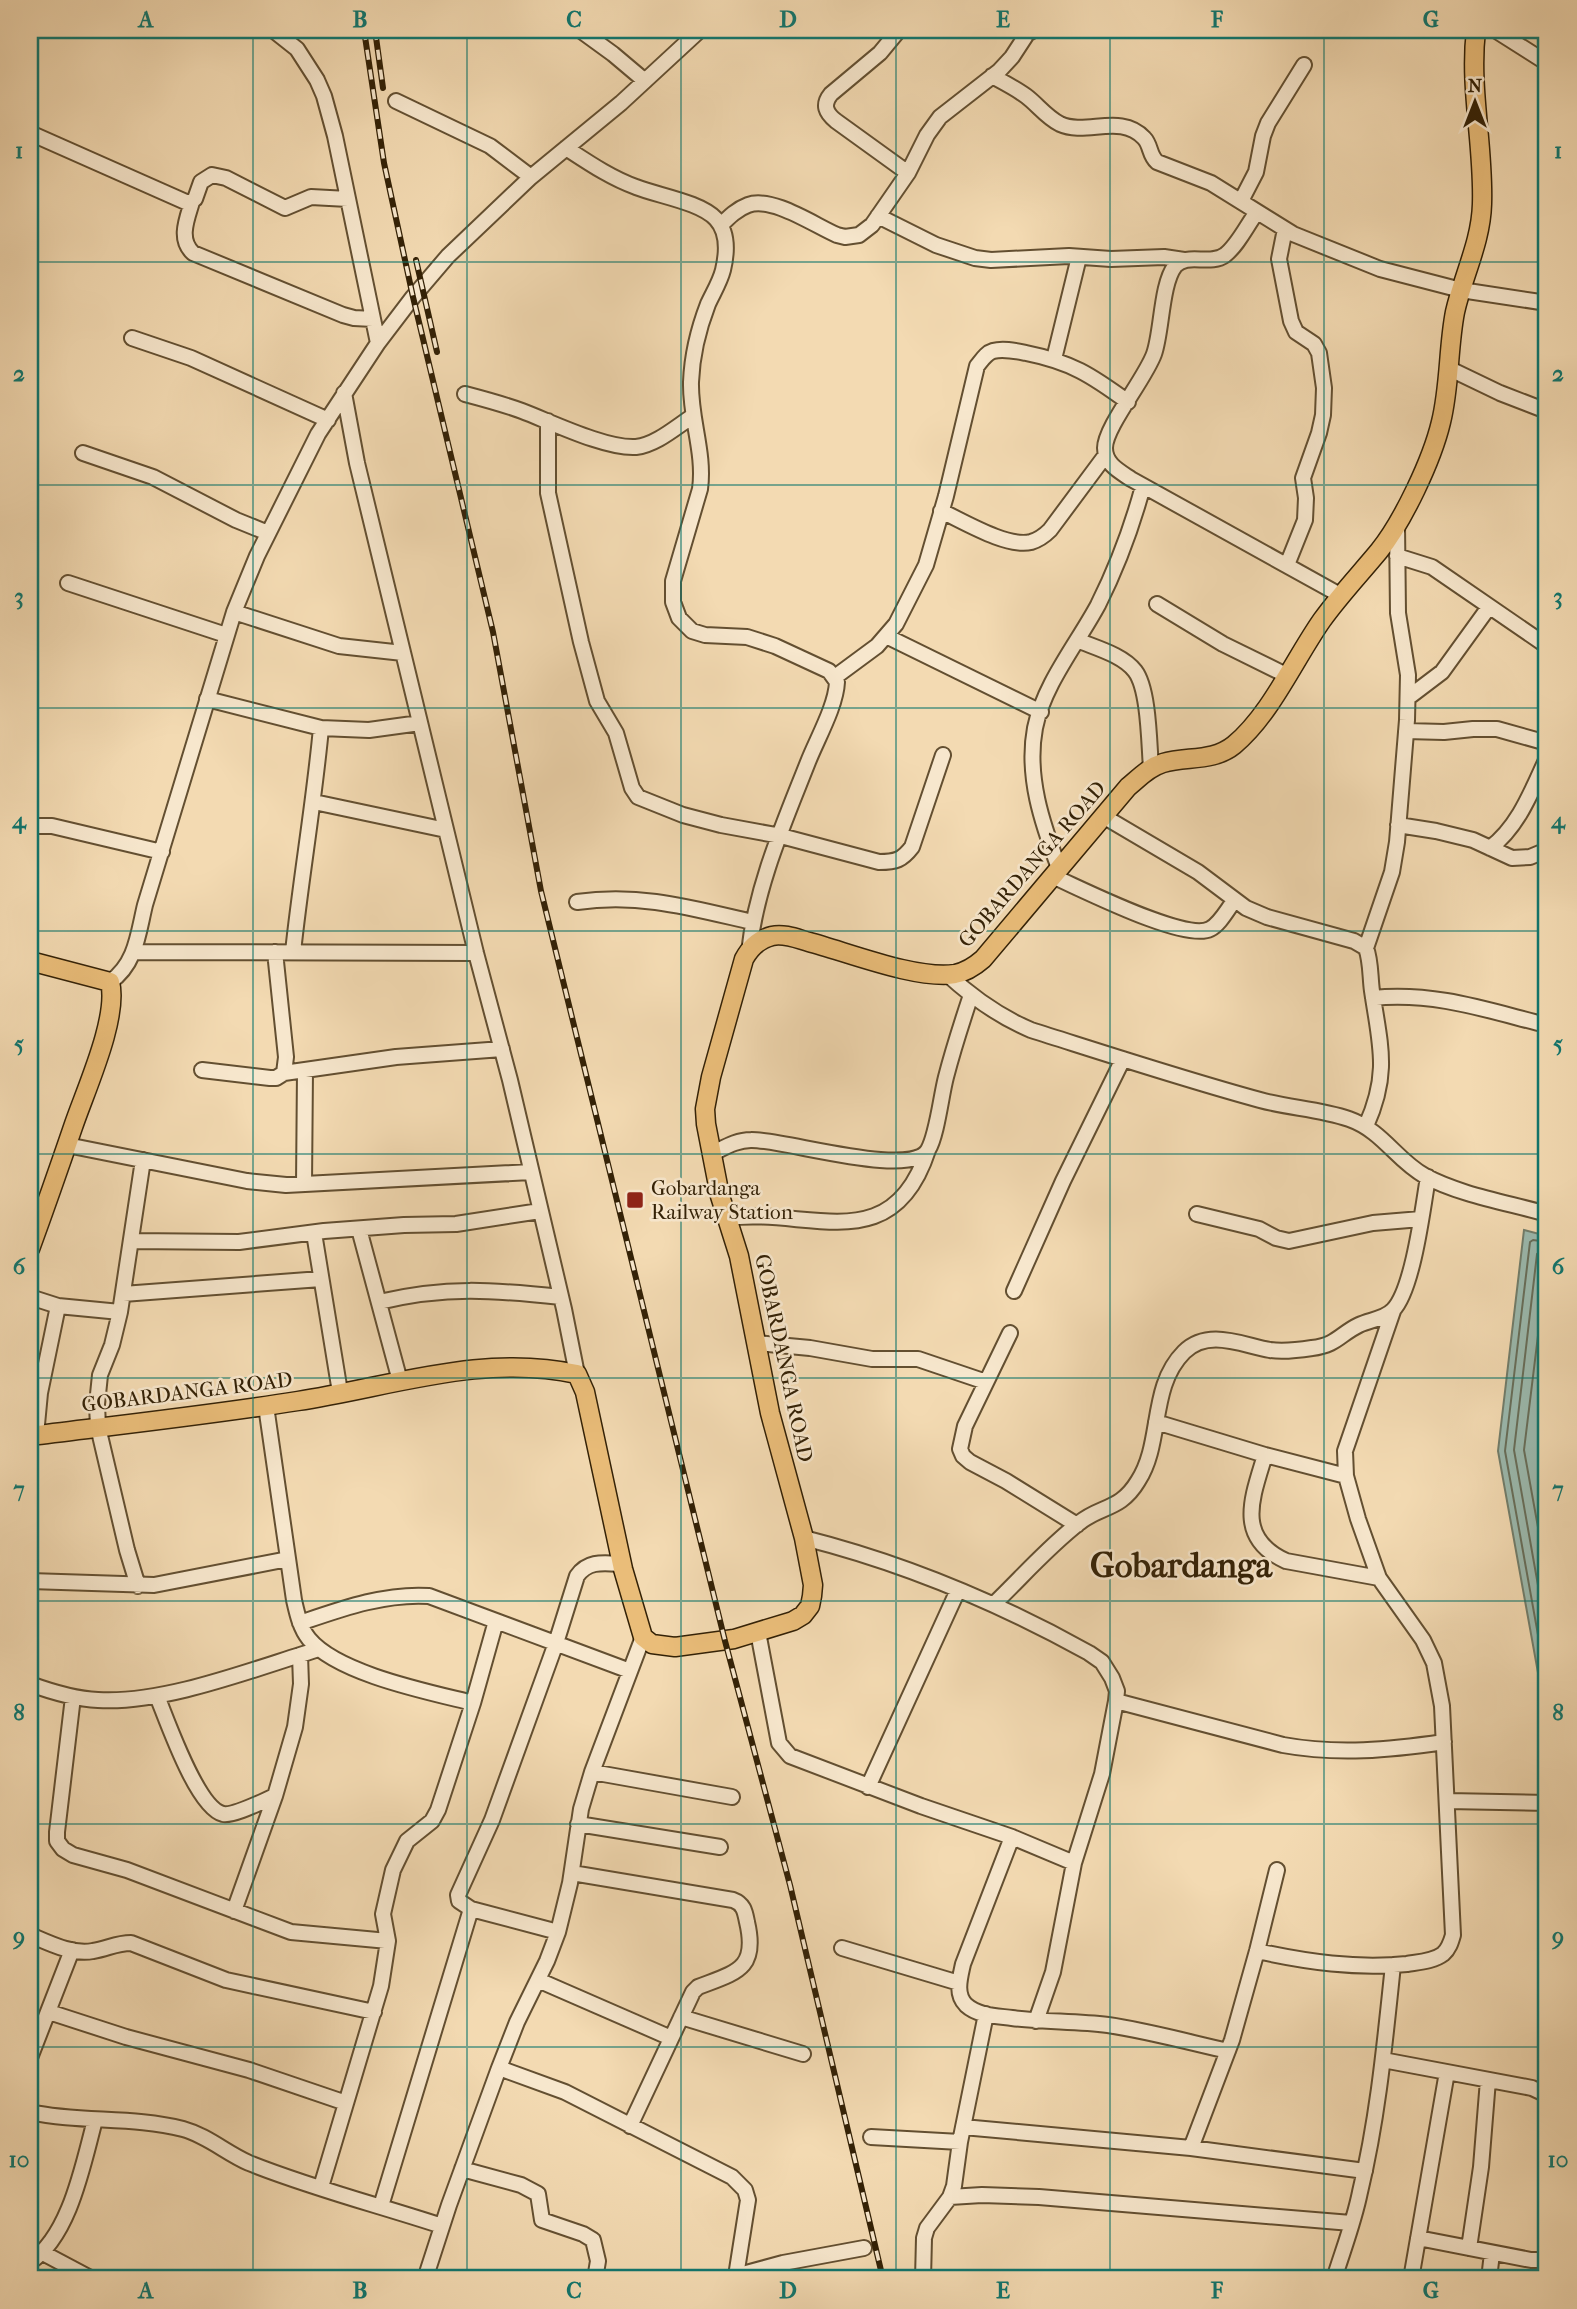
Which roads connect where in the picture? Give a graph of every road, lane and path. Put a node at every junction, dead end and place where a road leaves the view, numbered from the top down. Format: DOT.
graph roads {
  1 [pos="273,30"];
  2 [pos="580,30"];
  3 [pos="700,30"];
  4 [pos="899,30"];
  5 [pos="1034,30"];
  6 [pos="1475,30"];
  7 [pos="1495,30"];
  8 [pos="1547,63"];
  9 [pos="1304,65"];
  10 [pos="992,76"];
  11 [pos="645,81"];
  12 [pos="396,101"];
  13 [pos="30,133"];
  14 [pos="566,148"];
  15 [pos="908,173"];
  16 [pos="531,177"];
  17 [pos="348,199"];
  18 [pos="1241,201"];
  19 [pos="192,202"];
  20 [pos="1257,212"];
  21 [pos="878,216"];
  22 [pos="720,225"];
  23 [pos="1285,229"];
  24 [pos="1079,257"];
  25 [pos="1184,260"];
  26 [pos="1461,290"];
  27 [pos="1547,303"];
  28 [pos="373,319"];
  29 [pos="132,338"];
  30 [pos="378,343"];
  31 [pos="1054,359"];
  32 [pos="1448,368"];
  33 [pos="344,393"];
  34 [pos="465,394"];
  35 [pos="1128,402"];
  36 [pos="1544,410"];
  37 [pos="693,416"];
  38 [pos="328,420"];
  39 [pos="548,421"];
  40 [pos="83,453"];
  41 [pos="1105,456"];
  42 [pos="1143,486"];
  43 [pos="942,511"];
  44 [pos="1396,524"];
  45 [pos="268,533"];
  46 [pos="1397,556"];
  47 [pos="1287,565"];
  48 [pos="68,583"];
  49 [pos="1340,595"];
  50 [pos="1157,604"];
  51 [pos="1489,607"];
  52 [pos="234,612"];
  53 [pos="226,635"];
  54 [pos="886,636"];
  55 [pos="1077,640"];
  56 [pos="1547,646"];
  57 [pos="403,653"];
  58 [pos="1286,675"];
  59 [pos="835,677"];
  60 [pos="1409,697"];
  61 [pos="207,699"];
  62 [pos="1041,712"];
  63 [pos="420,723"];
  64 [pos="321,728"];
  65 [pos="1406,731"];
  66 [pos="1547,743"];
  67 [pos="943,755"];
  68 [pos="1547,758"];
  69 [pos="1152,768"];
  70 [pos="314,802"];
  71 [pos="1103,816"];
  72 [pos="1398,825"];
  73 [pos="30,826"];
  74 [pos="446,830"];
  75 [pos="781,836"];
  76 [pos="1490,848"];
  77 [pos="1547,850"];
  78 [pos="162,852"];
  79 [pos="1056,872"];
  80 [pos="1234,901"];
  81 [pos="577,902"];
  82 [pos="752,922"];
  83 [pos="1366,948"];
  84 [pos="134,951"];
  85 [pos="749,951"];
  86 [pos="275,952"];
  87 [pos="293,952"];
  88 [pos="476,953"];
  89 [pos="30,961"];
  90 [pos="947,974"];
  91 [pos="110,982"];
  92 [pos="971,995"];
  93 [pos="1373,998"];
  94 [pos="1546,1025"];
  95 [pos="502,1049"];
  96 [pos="1123,1059"];
  97 [pos="202,1070"];
  98 [pos="305,1071"];
  99 [pos="284,1073"];
  100 [pos="1366,1126"];
  101 [pos="67,1145"];
  102 [pos="928,1150"];
  103 [pos="711,1154"];
  104 [pos="143,1160"];
  105 [pos="531,1172"];
  106 [pos="1428,1177"];
  107 [pos="304,1184"];
  108 [pos="540,1211"];
  109 [pos="1197,1214"];
  110 [pos="1547,1214"];
  111 [pos="727,1218"];
  112 [pos="1421,1219"];
  113 [pos="359,1229"];
  114 [pos="314,1233"];
  115 [pos="131,1241"];
  116 [pos="30,1249"];
  117 [pos="321,1279"];
  118 [pos="1014,1291"];
  119 [pos="123,1294"];
  120 [pos="30,1297"];
  121 [pos="561,1297"];
  122 [pos="379,1302"];
  123 [pos="58,1306"];
  124 [pos="1393,1311"];
  125 [pos="120,1312"];
  126 [pos="1010,1333"];
  127 [pos="756,1343"];
  128 [pos="577,1374"];
  129 [pos="400,1381"];
  130 [pos="986,1382"];
  131 [pos="340,1392"];
  132 [pos="265,1405"];
  133 [pos="1156,1422"];
  134 [pos="98,1427"];
  135 [pos="33,1435"];
  136 [pos="1265,1455"];
  137 [pos="1346,1476"];
  138 [pos="1077,1525"];
  139 [pos="804,1538"];
  140 [pos="288,1559"];
  141 [pos="622,1564"];
  142 [pos="1379,1578"];
  143 [pos="30,1581"];
  144 [pos="138,1586"];
  145 [pos="958,1590"];
  146 [pos="994,1604"];
  147 [pos="496,1620"];
  148 [pos="300,1623"];
  149 [pos="758,1632"];
  150 [pos="643,1637"];
  151 [pos="556,1643"];
  152 [pos="319,1650"];
  153 [pos="300,1655"];
  154 [pos="630,1671"];
  155 [pos="30,1684"];
  156 [pos="157,1696"];
  157 [pos="73,1697"];
  158 [pos="1116,1701"];
  159 [pos="473,1703"];
  160 [pos="1444,1742"];
  161 [pos="592,1772"];
  162 [pos="868,1787"];
  163 [pos="275,1796"];
  164 [pos="732,1797"];
  165 [pos="1448,1801"];
  166 [pos="1547,1803"];
  167 [pos="578,1824"];
  168 [pos="1012,1837"];
  169 [pos="720,1847"];
  170 [pos="1074,1863"];
  171 [pos="1277,1870"];
  172 [pos="572,1873"];
  173 [pos="471,1909"];
  174 [pos="234,1911"];
  175 [pos="558,1932"];
  176 [pos="30,1935"];
  177 [pos="388,1941"];
  178 [pos="842,1948"];
  179 [pos="72,1950"];
  180 [pos="1257,1951"];
  181 [pos="1394,1965"];
  182 [pos="538,1980"];
  183 [pos="959,1983"];
  184 [pos="49,2012"];
  185 [pos="374,2012"];
  186 [pos="986,2014"];
  187 [pos="681,2017"];
  188 [pos="1036,2021"];
  189 [pos="671,2038"];
  190 [pos="1228,2052"];
  191 [pos="803,2054"];
  192 [pos="30,2058"];
  193 [pos="1383,2060"];
  194 [pos="499,2068"];
  195 [pos="1447,2072"];
  196 [pos="1488,2080"];
  197 [pos="1547,2095"];
  198 [pos="346,2103"];
  199 [pos="30,2112"];
  200 [pos="95,2120"];
  201 [pos="630,2126"];
  202 [pos="962,2134"];
  203 [pos="871,2137"];
  204 [pos="1191,2148"];
  205 [pos="462,2169"];
  206 [pos="1364,2171"];
  207 [pos="321,2187"];
  208 [pos="950,2197"];
  209 [pos="381,2206"];
  210 [pos="1351,2223"];
  211 [pos="442,2226"];
  212 [pos="1418,2238"];
  213 [pos="864,2248"];
  214 [pos="1469,2248"];
  215 [pos="43,2253"];
  216 [pos="1492,2253"];
  217 [pos="1547,2256"];
  218 [pos="30,2262"];
  219 [pos="730,2278"];
  220 [pos="92,2279"];
  221 [pos="425,2279"];
  222 [pos="596,2279"];
  223 [pos="923,2279"];
  224 [pos="1334,2279"];
  225 [pos="1411,2279"];
  226 [pos="1489,2279"];
  1 -- 17 [label="street"];
  2 -- 11 [label="street"];
  3 -- 11 [label="street"];
  4 -- 15 [label="street"];
  5 -- 10 [label="street"];
  6 -- 26 [label="main road, GOBARDANGA ROAD"];
  7 -- 8 [label="street"];
  9 -- 18 [label="street"];
  10 -- 15 [label="street"];
  10 -- 18 [label="street"];
  11 -- 14 [label="street"];
  12 -- 16 [label="street"];
  13 -- 19 [label="street"];
  14 -- 16 [label="street"];
  14 -- 22 [label="street"];
  15 -- 21 [label="street"];
  16 -- 30 [label="street"];
  17 -- 19 [label="street"];
  17 -- 28 [label="street"];
  18 -- 20 [label="street"];
  19 -- 28 [label="street"];
  20 -- 23 [label="street"];
  20 -- 25 [label="street"];
  21 -- 22 [label="street"];
  21 -- 24 [label="street"];
  22 -- 37 [label="street"];
  23 -- 26 [label="street"];
  23 -- 47 [label="street"];
  24 -- 25 [label="street"];
  24 -- 31 [label="street"];
  25 -- 35 [label="street"];
  26 -- 27 [label="street"];
  26 -- 32 [label="main road, GOBARDANGA ROAD"];
  28 -- 30 [label="street"];
  29 -- 38 [label="street"];
  30 -- 33 [label="street"];
  31 -- 35 [label="street"];
  31 -- 43 [label="street"];
  32 -- 36 [label="street"];
  32 -- 44 [label="main road, GOBARDANGA ROAD"];
  33 -- 38 [label="street"];
  33 -- 57 [label="street"];
  34 -- 39 [label="street"];
  35 -- 41 [label="street"];
  37 -- 39 [label="street"];
  37 -- 59 [label="street"];
  38 -- 45 [label="street"];
  39 -- 75 [label="street"];
  40 -- 45 [label="street"];
  41 -- 42 [label="street"];
  41 -- 43 [label="street"];
  42 -- 47 [label="street"];
  42 -- 55 [label="street"];
  43 -- 54 [label="street"];
  44 -- 46 [label="street"];
  44 -- 49 [label="main road, GOBARDANGA ROAD"];
  45 -- 52 [label="street"];
  46 -- 51 [label="street"];
  46 -- 60 [label="street"];
  47 -- 49 [label="street"];
  48 -- 53 [label="street"];
  49 -- 58 [label="main road, GOBARDANGA ROAD"];
  50 -- 58 [label="street"];
  51 -- 56 [label="street"];
  51 -- 60 [label="street"];
  52 -- 53 [label="street"];
  52 -- 57 [label="street"];
  53 -- 61 [label="street"];
  54 -- 59 [label="street"];
  54 -- 62 [label="street"];
  55 -- 62 [label="street"];
  55 -- 69 [label="street"];
  57 -- 63 [label="street"];
  58 -- 69 [label="main road, GOBARDANGA ROAD"];
  59 -- 75 [label="street"];
  60 -- 65 [label="street"];
  61 -- 64 [label="street"];
  61 -- 78 [label="street"];
  62 -- 79 [label="street"];
  63 -- 64 [label="street"];
  63 -- 74 [label="street"];
  64 -- 70 [label="street"];
  65 -- 66 [label="street"];
  65 -- 72 [label="street"];
  67 -- 75 [label="street"];
  68 -- 76 [label="street"];
  69 -- 71 [label="main road, GOBARDANGA ROAD"];
  70 -- 74 [label="street"];
  70 -- 87 [label="street"];
  71 -- 79 [label="main road, GOBARDANGA ROAD"];
  71 -- 80 [label="street"];
  72 -- 76 [label="street"];
  72 -- 83 [label="street"];
  73 -- 78 [label="street"];
  74 -- 88 [label="street"];
  75 -- 82 [label="street"];
  76 -- 77 [label="street"];
  78 -- 84 [label="street"];
  79 -- 80 [label="street"];
  79 -- 90 [label="main road, GOBARDANGA ROAD"];
  80 -- 83 [label="street"];
  81 -- 82 [label="street"];
  82 -- 85 [label="street"];
  83 -- 93 [label="street"];
  84 -- 86 [label="street"];
  84 -- 91 [label="street"];
  85 -- 90 [label="main road, GOBARDANGA ROAD"];
  85 -- 103 [label="main road, GOBARDANGA ROAD"];
  86 -- 87 [label="street"];
  86 -- 99 [label="street"];
  87 -- 88 [label="street"];
  88 -- 95 [label="street"];
  89 -- 91 [label="main road"];
  90 -- 92 [label="street"];
  91 -- 101 [label="main road"];
  92 -- 96 [label="street"];
  92 -- 102 [label="street"];
  93 -- 94 [label="street"];
  93 -- 100 [label="street"];
  95 -- 98 [label="street"];
  95 -- 105 [label="street"];
  96 -- 100 [label="street"];
  96 -- 118 [label="street"];
  97 -- 99 [label="street"];
  98 -- 99 [label="street"];
  98 -- 107 [label="street"];
  100 -- 106 [label="street"];
  101 -- 104 [label="street"];
  101 -- 116 [label="main road"];
  102 -- 103 [label="street"];
  102 -- 111 [label="street"];
  103 -- 111 [label="main road, GOBARDANGA ROAD"];
  104 -- 107 [label="street"];
  104 -- 115 [label="street"];
  105 -- 107 [label="street"];
  105 -- 108 [label="street"];
  106 -- 110 [label="street"];
  106 -- 112 [label="street"];
  108 -- 113 [label="street"];
  108 -- 121 [label="street"];
  109 -- 112 [label="street"];
  111 -- 127 [label="main road, GOBARDANGA ROAD"];
  112 -- 124 [label="street"];
  113 -- 114 [label="street"];
  113 -- 122 [label="street"];
  114 -- 115 [label="street"];
  114 -- 117 [label="street"];
  115 -- 119 [label="street"];
  117 -- 119 [label="street"];
  117 -- 131 [label="street"];
  119 -- 125 [label="street"];
  120 -- 123 [label="street"];
  121 -- 122 [label="street"];
  121 -- 128 [label="street"];
  122 -- 129 [label="street"];
  123 -- 125 [label="street"];
  123 -- 135 [label="street"];
  124 -- 133 [label="street"];
  124 -- 137 [label="street"];
  125 -- 134 [label="street"];
  126 -- 130 [label="street"];
  127 -- 130 [label="street"];
  127 -- 139 [label="main road, GOBARDANGA ROAD"];
  128 -- 129 [label="main road, GOBARDANGA ROAD"];
  128 -- 141 [label="main road"];
  129 -- 131 [label="main road, GOBARDANGA ROAD"];
  130 -- 138 [label="street"];
  131 -- 132 [label="main road, GOBARDANGA ROAD"];
  132 -- 134 [label="main road, GOBARDANGA ROAD"];
  132 -- 140 [label="street"];
  133 -- 136 [label="street"];
  133 -- 138 [label="street"];
  134 -- 135 [label="main road, GOBARDANGA ROAD"];
  134 -- 144 [label="street"];
  136 -- 137 [label="street"];
  136 -- 142 [label="street"];
  137 -- 142 [label="street"];
  138 -- 146 [label="street"];
  139 -- 145 [label="street"];
  139 -- 149 [label="main road, GOBARDANGA ROAD"];
  140 -- 144 [label="street"];
  140 -- 148 [label="street"];
  141 -- 150 [label="main road"];
  141 -- 151 [label="street"];
  142 -- 160 [label="street"];
  143 -- 144 [label="street"];
  145 -- 146 [label="street"];
  145 -- 162 [label="street"];
  146 -- 158 [label="street"];
  147 -- 148 [label="street"];
  147 -- 151 [label="street"];
  147 -- 159 [label="street"];
  148 -- 152 [label="street"];
  149 -- 150 [label="main road, GOBARDANGA ROAD"];
  149 -- 162 [label="street"];
  150 -- 154 [label="street"];
  151 -- 154 [label="street"];
  151 -- 173 [label="street"];
  152 -- 153 [label="street"];
  152 -- 159 [label="street"];
  153 -- 156 [label="street"];
  153 -- 163 [label="street"];
  154 -- 161 [label="street"];
  155 -- 157 [label="street"];
  156 -- 157 [label="street"];
  156 -- 163 [label="street"];
  157 -- 174 [label="street"];
  158 -- 160 [label="street"];
  158 -- 170 [label="street"];
  159 -- 177 [label="street"];
  160 -- 165 [label="street"];
  161 -- 164 [label="street"];
  161 -- 167 [label="street"];
  162 -- 168 [label="street"];
  163 -- 174 [label="street"];
  165 -- 166 [label="street"];
  165 -- 181 [label="street"];
  167 -- 169 [label="street"];
  167 -- 172 [label="street"];
  168 -- 170 [label="street"];
  168 -- 183 [label="street"];
  170 -- 188 [label="street"];
  171 -- 180 [label="street"];
  172 -- 175 [label="street"];
  172 -- 187 [label="street"];
  173 -- 175 [label="street"];
  173 -- 209 [label="street"];
  174 -- 177 [label="street"];
  175 -- 182 [label="street"];
  176 -- 179 [label="street"];
  177 -- 185 [label="street"];
  178 -- 183 [label="street"];
  179 -- 184 [label="street"];
  179 -- 185 [label="street"];
  180 -- 181 [label="street"];
  180 -- 190 [label="street"];
  181 -- 193 [label="street"];
  182 -- 189 [label="street"];
  182 -- 194 [label="street"];
  183 -- 186 [label="street"];
  184 -- 192 [label="street"];
  184 -- 198 [label="street"];
  185 -- 198 [label="street"];
  186 -- 188 [label="street"];
  186 -- 202 [label="street"];
  187 -- 189 [label="street"];
  187 -- 191 [label="street"];
  188 -- 190 [label="street"];
  189 -- 201 [label="street"];
  190 -- 204 [label="street"];
  193 -- 195 [label="street"];
  193 -- 206 [label="street"];
  194 -- 201 [label="street"];
  194 -- 205 [label="street"];
  195 -- 196 [label="street"];
  195 -- 212 [label="street"];
  196 -- 197 [label="street"];
  196 -- 214 [label="street"];
  198 -- 207 [label="street"];
  199 -- 200 [label="street"];
  200 -- 207 [label="street"];
  200 -- 215 [label="street"];
  201 -- 219 [label="street"];
  202 -- 203 [label="street"];
  202 -- 204 [label="street"];
  202 -- 208 [label="street"];
  204 -- 206 [label="street"];
  205 -- 211 [label="street"];
  205 -- 222 [label="street"];
  206 -- 210 [label="street"];
  207 -- 209 [label="street"];
  208 -- 210 [label="street"];
  208 -- 223 [label="street"];
  209 -- 211 [label="street"];
  210 -- 224 [label="street"];
  211 -- 221 [label="street"];
  212 -- 214 [label="street"];
  212 -- 225 [label="street"];
  213 -- 219 [label="street"];
  214 -- 216 [label="street"];
  215 -- 218 [label="street"];
  215 -- 220 [label="street"];
  216 -- 217 [label="street"];
  216 -- 226 [label="street"];
}
